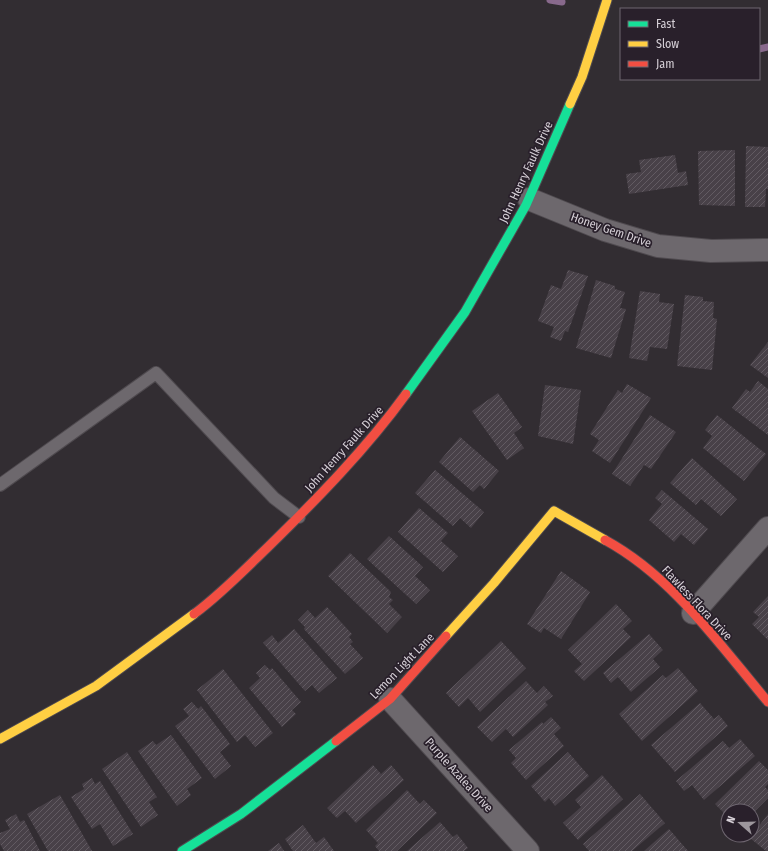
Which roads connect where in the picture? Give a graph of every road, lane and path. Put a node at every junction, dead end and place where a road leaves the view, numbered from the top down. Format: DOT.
graph roads {
  1 [pos="607,0"];
  2 [pos="529,199"];
  3 [pos="768,250"];
  4 [pos="0,485"];
  5 [pos="554,511"];
  6 [pos="299,517"];
  7 [pos="768,528"];
  8 [pos="693,613"];
  9 [pos="390,699"];
  10 [pos="768,702"];
  11 [pos="0,739"];
  12 [pos="182,851"];
  13 [pos="528,851"];
  1 -- 2 [label="street, John Henry Faulk Drive"];
  2 -- 3 [label="street, Honey Gem Drive"];
  2 -- 6 [label="street, John Henry Faulk Drive"];
  4 -- 6 [label="lane"];
  5 -- 8 [label="street, Flawless Flora Drive"];
  5 -- 9 [label="street, Lemon Light Lane"];
  6 -- 11 [label="street, John Henry Faulk Drive"];
  7 -- 8 [label="street"];
  8 -- 10 [label="street, Flawless Flora Drive"];
  9 -- 12 [label="street, Lemon Light Lane"];
  9 -- 13 [label="street, Purple Azalea Drive"];
}
